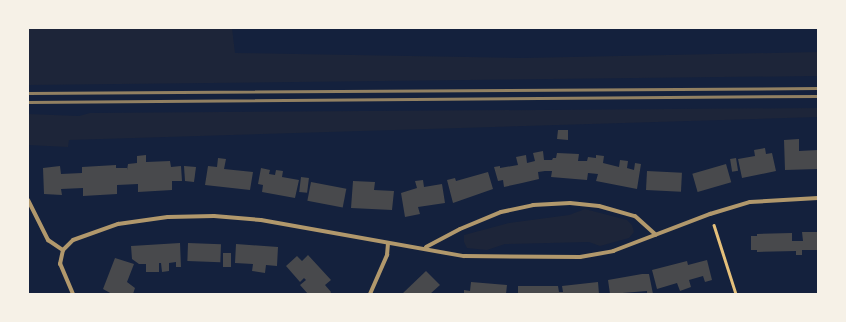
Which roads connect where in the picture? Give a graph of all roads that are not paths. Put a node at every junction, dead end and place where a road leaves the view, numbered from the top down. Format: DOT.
graph roads {
  1 [pos="818,198"];
  2 [pos="28,200"];
  3 [pos="656,235"];
  4 [pos="388,243"];
  5 [pos="425,248"];
  6 [pos="63,250"];
  7 [pos="73,294"];
  8 [pos="370,294"];
  1 -- 3 [label="street"];
  2 -- 6 [label="street"];
  3 -- 5 [label="street"];
  3 -- 5 [label="street"];
  4 -- 5 [label="street"];
  4 -- 6 [label="street"];
  4 -- 8 [label="street"];
  6 -- 7 [label="street"];
}
